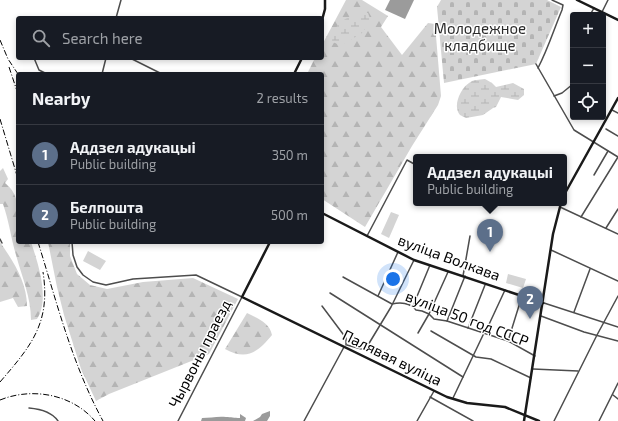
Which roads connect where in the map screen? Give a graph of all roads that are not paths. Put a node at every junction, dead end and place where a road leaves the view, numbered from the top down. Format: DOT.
graph roads {
  1 [pos="121,0"];
  2 [pos="325,0"];
  3 [pos="552,0"];
  4 [pos="577,0"];
  5 [pos="608,0"];
  6 [pos="594,8"];
  7 [pos="592,12"];
  8 [pos="602,12"];
  9 [pos="606,14"];
  10 [pos="117,16"];
  11 [pos="323,16"];
  12 [pos="618,20"];
  13 [pos="35,60"];
  14 [pos="106,60"];
  15 [pos="134,60"];
  16 [pos="301,60"];
  17 [pos="536,64"];
  18 [pos="538,68"];
  19 [pos="43,72"];
  20 [pos="102,72"];
  21 [pos="158,72"];
  22 [pos="295,72"];
  23 [pos="570,86"];
  24 [pos="554,96"];
  25 [pos="618,98"];
  26 [pos="612,110"];
  27 [pos="618,113"];
  28 [pos="606,129"];
  29 [pos="618,136"];
  30 [pos="594,142"];
  31 [pos="608,151"];
  32 [pos="618,157"];
  33 [pos="413,163"];
  34 [pos="594,175"];
  35 [pos="567,190"];
  36 [pos="559,207"];
  37 [pos="618,209"];
  38 [pos="324,214"];
  39 [pos="581,216"];
  40 [pos="606,228"];
  41 [pos="618,234"];
  42 [pos="367,236"];
  43 [pos="470,236"];
  44 [pos="0,239"];
  45 [pos="2,243"];
  46 [pos="72,244"];
  47 [pos="269,244"];
  48 [pos="551,250"];
  49 [pos="398,252"];
  50 [pos="414,260"];
  51 [pos="430,265"];
  52 [pos="590,269"];
  53 [pos="448,271"];
  54 [pos="343,276"];
  55 [pos="464,276"];
  56 [pos="618,282"];
  57 [pos="486,283"];
  58 [pos="505,290"];
  59 [pos="330,293"];
  60 [pos="377,296"];
  61 [pos="522,296"];
  62 [pos="618,296"];
  63 [pos="242,297"];
  64 [pos="543,303"];
  65 [pos="392,304"];
  66 [pos="322,306"];
  67 [pos="413,306"];
  68 [pos="574,313"];
  69 [pos="429,314"];
  70 [pos="541,316"];
  71 [pos="447,321"];
  72 [pos="603,322"];
  73 [pos="380,325"];
  74 [pos="618,327"];
  75 [pos="468,328"];
  76 [pos="431,331"];
  77 [pos="418,333"];
  78 [pos="484,333"];
  79 [pos="597,335"];
  80 [pos="508,341"];
  81 [pos="618,342"];
  82 [pos="345,347"];
  83 [pos="473,356"];
  84 [pos="535,356"];
  85 [pos="532,369"];
  86 [pos="578,371"];
  87 [pos="463,376"];
  88 [pos="531,378"];
  89 [pos="618,383"];
  90 [pos="434,391"];
  91 [pos="612,395"];
  92 [pos="430,397"];
  93 [pos="452,399"];
  94 [pos="618,399"];
  95 [pos="29,408"];
  96 [pos="525,415"];
  97 [pos="58,421"];
  98 [pos="178,421"];
  99 [pos="304,421"];
  100 [pos="417,421"];
  101 [pos="473,421"];
  102 [pos="524,421"];
  103 [pos="539,421"];
  104 [pos="554,421"];
  105 [pos="599,421"];
  1 -- 10 [label="street"];
  2 -- 11 [label="street"];
  3 -- 18 [label="street"];
  4 -- 6 [label="street"];
  5 -- 8 [label="street"];
  6 -- 7 [label="street"];
  6 -- 8 [label="street"];
  9 -- 12 [label="street"];
  13 -- 19 [label="street"];
  14 -- 20 [label="street"];
  15 -- 21 [label="street"];
  16 -- 22 [label="street"];
  17 -- 18 [label="street"];
  18 -- 24 [label="street"];
  23 -- 24 [label="street"];
  24 -- 30 [label="street"];
  25 -- 26 [label="street"];
  26 -- 27 [label="street"];
  26 -- 30 [label="street"];
  28 -- 29 [label="street"];
  30 -- 31 [label="street"];
  30 -- 35 [label="street"];
  31 -- 32 [label="street"];
  31 -- 34 [label="street"];
  32 -- 39 [label="street"];
  33 -- 42 [label="street"];
  36 -- 39 [label="street"];
  36 -- 48 [label="street"];
  37 -- 40 [label="street"];
  38 -- 42 [label="street, вуліца Волкава"];
  39 -- 40 [label="street"];
  40 -- 41 [label="street"];
  42 -- 49 [label="street, вуліца Волкава"];
  43 -- 55 [label="street"];
  44 -- 45 [label="street"];
  46 -- 63 [label="street, Чырвоны праезд"];
  47 -- 63 [label="street, Чырвоны праезд"];
  48 -- 52 [label="street"];
  48 -- 64 [label="street"];
  49 -- 50 [label="street, вуліца Волкава"];
  49 -- 60 [label="street"];
  50 -- 51 [label="street, вуліца Волкава"];
  50 -- 65 [label="street, вуліца 50 год СССР"];
  51 -- 53 [label="street, вуліца Волкава"];
  51 -- 67 [label="street"];
  52 -- 56 [label="street"];
  52 -- 68 [label="street"];
  53 -- 55 [label="street, вуліца Волкава"];
  53 -- 69 [label="street"];
  54 -- 60 [label="street, вуліца 50 год СССР"];
  55 -- 57 [label="street, вуліца Волкава"];
  55 -- 71 [label="street"];
  57 -- 58 [label="street, вуліца Волкава"];
  57 -- 75 [label="street"];
  58 -- 61 [label="street, вуліца Волкава"];
  58 -- 78 [label="street"];
  59 -- 73 [label="street"];
  60 -- 65 [label="street, вуліца 50 год СССР"];
  61 -- 64 [label="street, вуліца Волкава"];
  61 -- 80 [label="street"];
  62 -- 72 [label="street"];
  63 -- 82 [label="street, Палявая вуліца"];
  63 -- 98 [label="street, Чырвоны праезд"];
  64 -- 68 [label="street, вуліца Волкава"];
  64 -- 70 [label="street"];
  65 -- 67 [label="street, вуліца 50 год СССР"];
  65 -- 73 [label="street"];
  66 -- 82 [label="street"];
  67 -- 69 [label="street, вуліца 50 год СССР"];
  68 -- 72 [label="street, вуліца Волкава"];
  69 -- 71 [label="street, вуліца 50 год СССР"];
  69 -- 77 [label="street"];
  70 -- 79 [label="street"];
  70 -- 84 [label="street"];
  71 -- 75 [label="street, вуліца 50 год СССР"];
  72 -- 74 [label="street, вуліца Волкава"];
  72 -- 79 [label="street"];
  73 -- 82 [label="street"];
  73 -- 87 [label="street"];
  75 -- 78 [label="street, вуліца 50 год СССР"];
  76 -- 83 [label="street"];
  78 -- 80 [label="street, вуліца 50 год СССР"];
  78 -- 83 [label="street"];
  79 -- 81 [label="street"];
  79 -- 86 [label="street"];
  80 -- 84 [label="street, вуліца 50 год СССР"];
  82 -- 90 [label="street, Палявая вуліца"];
  82 -- 99 [label="street"];
  83 -- 87 [label="street"];
  83 -- 88 [label="street"];
  84 -- 85 [label="street"];
  85 -- 86 [label="street, вуліца 50 год СССР"];
  85 -- 88 [label="street"];
  86 -- 104 [label="street"];
  87 -- 93 [label="street"];
  88 -- 96 [label="street"];
  89 -- 91 [label="street"];
  90 -- 92 [label="street"];
  90 -- 93 [label="street, Палявая вуліца"];
  91 -- 94 [label="street"];
  91 -- 105 [label="street"];
  92 -- 100 [label="street"];
  92 -- 101 [label="street"];
  93 -- 96 [label="street, Палявая вуліца"];
  95 -- 97 [label="street"];
  96 -- 102 [label="street"];
  96 -- 103 [label="street, Палявая вуліца"];
}
